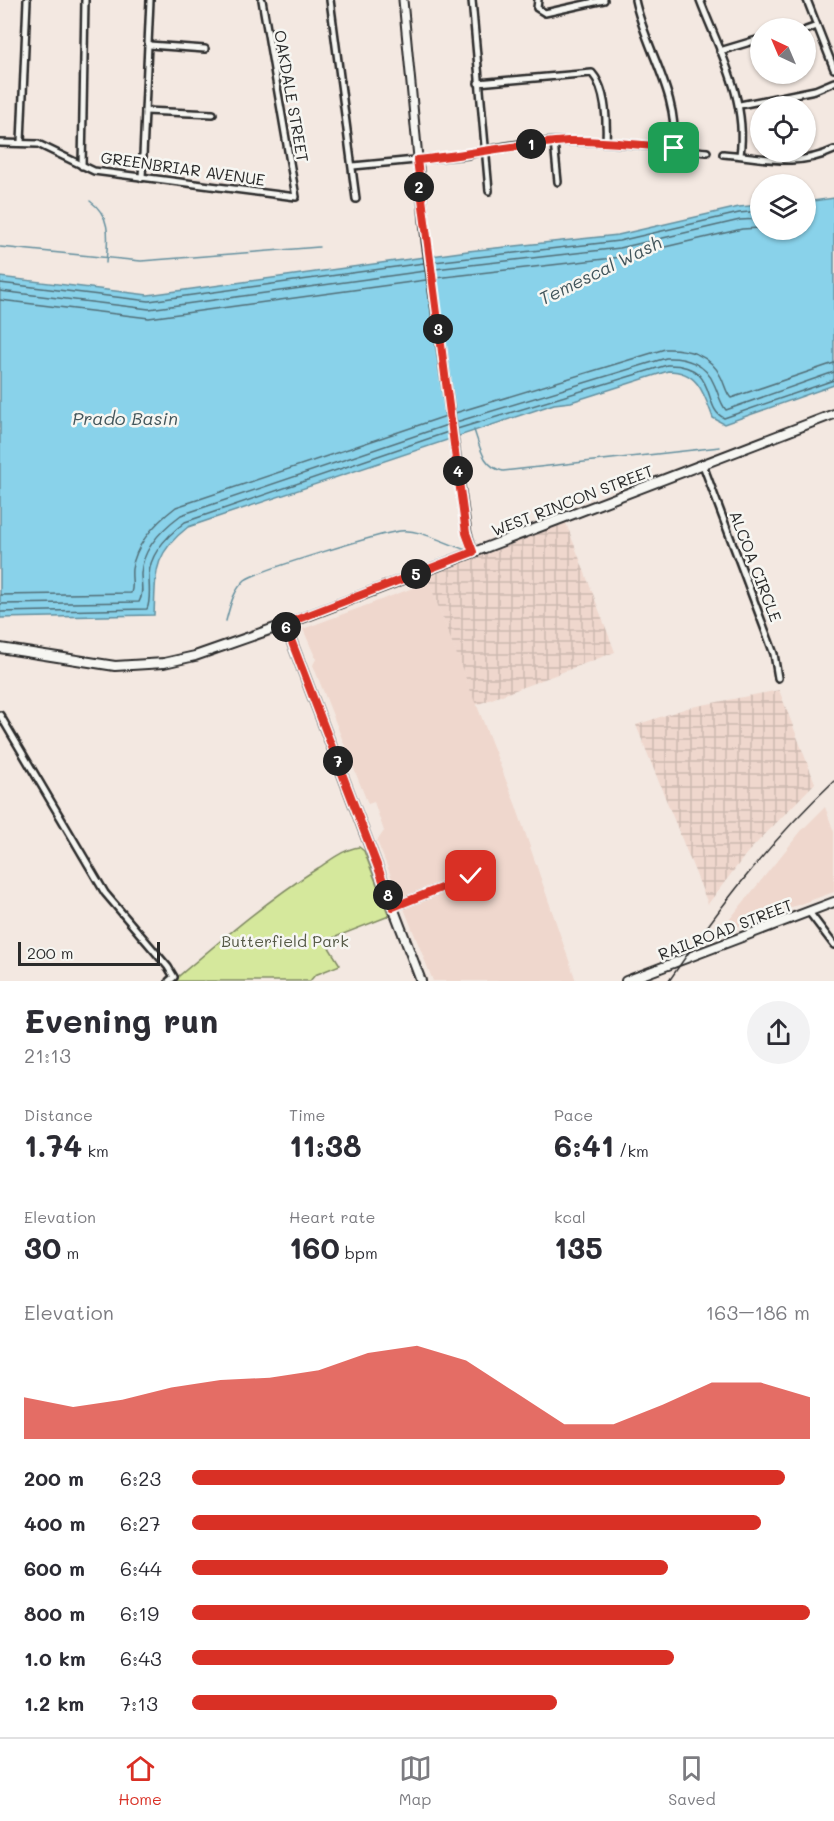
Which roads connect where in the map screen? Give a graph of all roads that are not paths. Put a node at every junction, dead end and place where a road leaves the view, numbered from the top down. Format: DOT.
graph roads {
  1 [pos="27,0"];
  2 [pos="85,0"];
  3 [pos="150,0"];
  4 [pos="262,0"];
  5 [pos="330,0"];
  6 [pos="403,0"];
  7 [pos="472,0"];
  8 [pos="538,0"];
  9 [pos="604,0"];
  10 [pos="635,0"];
  11 [pos="700,0"];
  12 [pos="807,0"];
  13 [pos="817,26"];
  14 [pos="750,42"];
  15 [pos="148,45"];
  16 [pos="205,49"];
  17 [pos="720,51"];
  18 [pos="834,69"];
  19 [pos="834,82"];
  20 [pos="478,83"];
  21 [pos="740,105"];
  22 [pos="145,111"];
  23 [pos="213,114"];
  24 [pos="21,142"];
  25 [pos="554,142"];
  26 [pos="606,142"];
  27 [pos="0,143"];
  28 [pos="674,148"];
  29 [pos="485,150"];
  30 [pos="834,150"];
  31 [pos="707,152"];
  32 [pos="723,154"];
  33 [pos="740,155"];
  34 [pos="417,160"];
  35 [pos="81,166"];
  36 [pos="353,166"];
  37 [pos="142,178"];
  38 [pos="558,183"];
  39 [pos="489,191"];
  40 [pos="296,197"];
  41 [pos="356,199"];
  42 [pos="834,414"];
  43 [pos="703,465"];
  44 [pos="473,552"];
  45 [pos="285,624"];
  46 [pos="0,648"];
  47 [pos="778,678"];
  48 [pos="0,715"];
  49 [pos="471,876"];
  50 [pos="834,902"];
  51 [pos="393,907"];
  52 [pos="809,912"];
  53 [pos="834,945"];
  54 [pos="171,979"];
  55 [pos="421,981"];
  56 [pos="626,981"];
  1 -- 24 [label="street"];
  2 -- 35 [label="street"];
  3 -- 15 [label="street"];
  4 -- 40 [label="street, OAKDALE STREET"];
  5 -- 36 [label="street"];
  6 -- 34 [label="street"];
  7 -- 20 [label="street"];
  8 -- 9 [label="street"];
  10 -- 28 [label="street"];
  11 -- 17 [label="street"];
  12 -- 13 [label="street"];
  13 -- 18 [label="street"];
  14 -- 17 [label="street"];
  15 -- 16 [label="street"];
  15 -- 22 [label="street"];
  17 -- 21 [label="street"];
  19 -- 21 [label="street"];
  20 -- 26 [label="street"];
  20 -- 29 [label="street"];
  21 -- 33 [label="street"];
  22 -- 23 [label="street"];
  22 -- 37 [label="street"];
  24 -- 27 [label="street, GREENBRIAR AVENUE"];
  24 -- 35 [label="street, GREENBRIAR AVENUE"];
  25 -- 26 [label="street"];
  25 -- 29 [label="street"];
  25 -- 38 [label="street"];
  26 -- 28 [label="street"];
  28 -- 31 [label="street"];
  29 -- 34 [label="street"];
  29 -- 39 [label="street"];
  30 -- 33 [label="street"];
  32 -- 33 [label="street"];
  34 -- 36 [label="street"];
  34 -- 44 [label="street"];
  35 -- 37 [label="street, GREENBRIAR AVENUE"];
  36 -- 41 [label="street"];
  37 -- 40 [label="street, GREENBRIAR AVENUE"];
  42 -- 43 [label="main road, WEST RINCON STREET"];
  43 -- 44 [label="main road, WEST RINCON STREET"];
  43 -- 47 [label="street, ALCOA CIRCLE"];
  44 -- 45 [label="main road, WEST RINCON STREET"];
  45 -- 46 [label="main road, WEST RINCON STREET"];
  45 -- 51 [label="main road"];
  48 -- 54 [label="street"];
  49 -- 51 [label="street"];
  50 -- 52 [label="main road, RAILROAD STREET"];
  51 -- 55 [label="main road"];
  52 -- 53 [label="street"];
  52 -- 56 [label="main road, RAILROAD STREET"];
}
